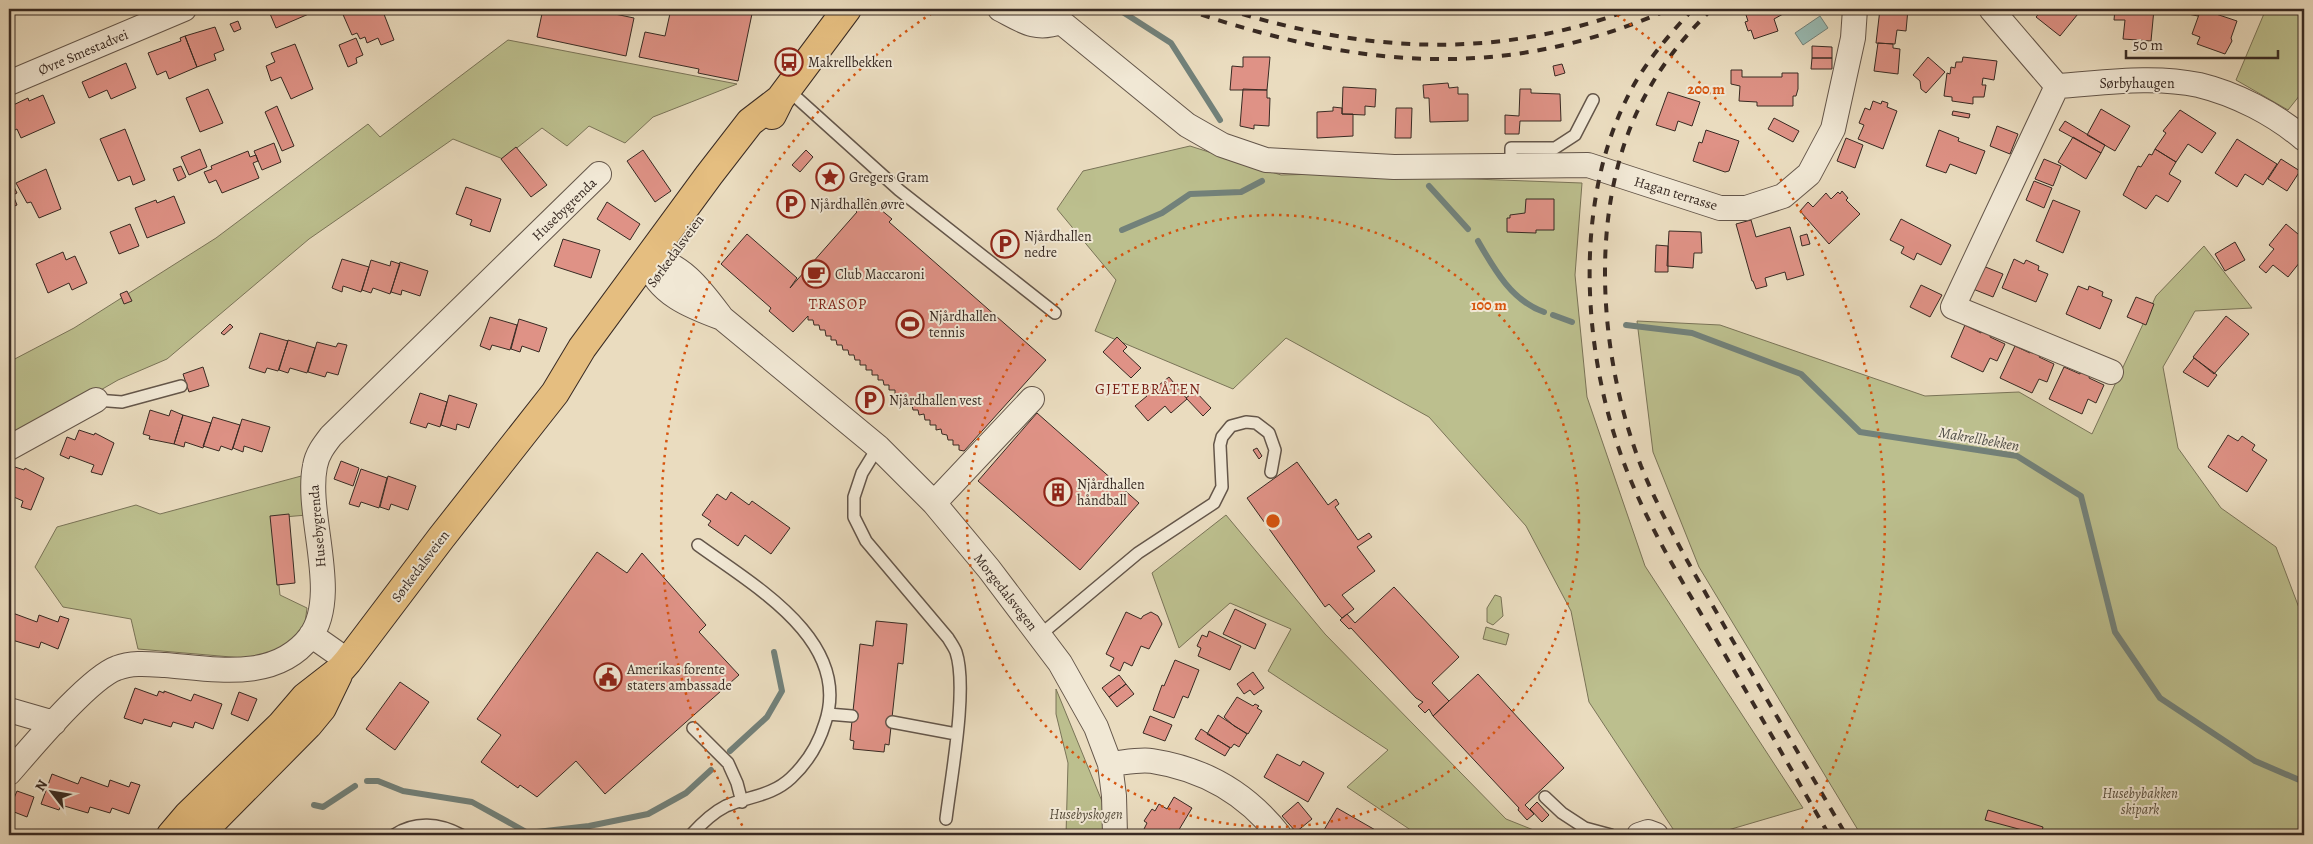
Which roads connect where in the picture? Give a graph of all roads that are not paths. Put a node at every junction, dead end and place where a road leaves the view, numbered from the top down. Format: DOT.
graph roads {
  1 [pos="184,9"];
  2 [pos="847,9"];
  3 [pos="1000,9"];
  4 [pos="1854,9"];
  5 [pos="1991,9"];
  6 [pos="9,82"];
  7 [pos="2057,86"];
  8 [pos="783,94"];
  9 [pos="1593,100"];
  10 [pos="2304,139"];
  11 [pos="1511,165"];
  12 [pos="599,174"];
  13 [pos="657,267"];
  14 [pos="1055,313"];
  15 [pos="2111,372"];
  16 [pos="181,386"];
  17 [pos="1032,399"];
  18 [pos="96,400"];
  19 [pos="878,447"];
  20 [pos="9,448"];
  21 [pos="1271,472"];
  22 [pos="934,503"];
  23 [pos="698,545"];
  24 [pos="311,635"];
  25 [pos="1040,635"];
  26 [pos="345,665"];
  27 [pos="9,710"];
  28 [pos="828,714"];
  29 [pos="852,716"];
  30 [pos="892,722"];
  31 [pos="54,723"];
  32 [pos="693,728"];
  33 [pos="956,734"];
  34 [pos="1110,764"];
  35 [pos="9,773"];
  36 [pos="1545,797"];
  37 [pos="742,802"];
  38 [pos="946,819"];
  39 [pos="203,828"];
  40 [pos="170,835"];
  41 [pos="394,835"];
  42 [pos="461,835"];
  43 [pos="691,835"];
  44 [pos="1115,835"];
  45 [pos="1279,835"];
  46 [pos="1610,835"];
  47 [pos="1639,835"];
  48 [pos="1656,835"];
  1 -- 6 [label="street, Øvre Smestadvei"];
  2 -- 8 [label="main road, Sørkedalsveien"];
  3 -- 11 [label="street, Hagan terrasse"];
  4 -- 11 [label="street, Hagan terrasse"];
  5 -- 7 [label="street"];
  7 -- 10 [label="street, Sørbyhaugen"];
  7 -- 15 [label="street"];
  8 -- 13 [label="main road, Sørkedalsveien"];
  8 -- 14 [label="lane"];
  9 -- 11 [label="lane"];
  12 -- 24 [label="street, Husebygrenda"];
  13 -- 19 [label="street, Morgedalsvegen"];
  13 -- 26 [label="main road, Sørkedalsveien"];
  16 -- 18 [label="lane"];
  17 -- 22 [label="street"];
  18 -- 20 [label="street"];
  19 -- 22 [label="street, Morgedalsvegen"];
  19 -- 33 [label="lane"];
  21 -- 25 [label="lane"];
  22 -- 25 [label="street, Morgedalsvegen"];
  23 -- 28 [label="lane"];
  24 -- 26 [label="street"];
  24 -- 31 [label="street, Husebygrenda"];
  25 -- 34 [label="street, Morgedalsvegen"];
  26 -- 39 [label="main road, Sørkedalsveien"];
  27 -- 31 [label="street"];
  28 -- 29 [label="lane"];
  28 -- 37 [label="lane"];
  30 -- 33 [label="lane"];
  31 -- 35 [label="street, Husebygrenda"];
  32 -- 37 [label="lane"];
  33 -- 38 [label="lane"];
  34 -- 44 [label="street, Morgedalsvegen"];
  34 -- 45 [label="street"];
  36 -- 46 [label="lane"];
  37 -- 43 [label="lane"];
  39 -- 40 [label="main road, Sørkedalsveien"];
  41 -- 42 [label="lane"];
  47 -- 48 [label="street"];
}
